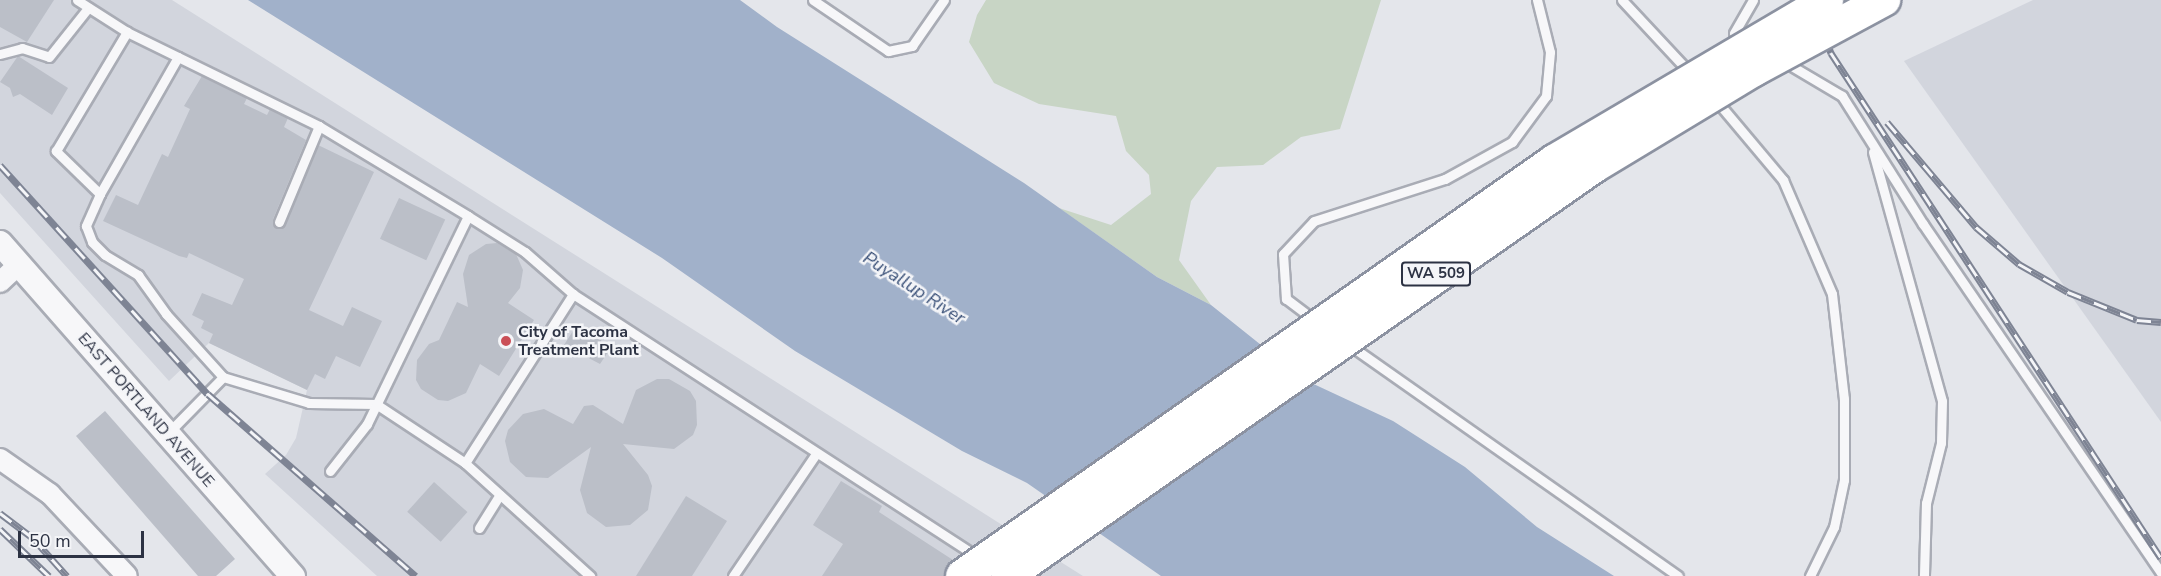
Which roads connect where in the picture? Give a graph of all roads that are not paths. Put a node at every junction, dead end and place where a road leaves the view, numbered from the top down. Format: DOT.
graph roads {
  1 [pos="77,0"];
  2 [pos="813,0"];
  3 [pos="944,0"];
  4 [pos="1537,0"];
  5 [pos="1622,0"];
  6 [pos="1753,0"];
  7 [pos="1827,0"];
  8 [pos="1884,0"];
  9 [pos="88,8"];
  10 [pos="128,32"];
  11 [pos="0,54"];
  12 [pos="178,57"];
  13 [pos="319,126"];
  14 [pos="1868,137"];
  15 [pos="100,194"];
  16 [pos="468,216"];
  17 [pos="279,222"];
  18 [pos="0,243"];
  19 [pos="19,264"];
  20 [pos="0,282"];
  21 [pos="573,294"];
  22 [pos="223,377"];
  23 [pos="376,404"];
  24 [pos="167,434"];
  25 [pos="816,454"];
  26 [pos="0,459"];
  27 [pos="465,463"];
  28 [pos="330,471"];
  29 [pos="500,495"];
  30 [pos="479,528"];
  31 [pos="581,568"];
  32 [pos="2161,573"];
  33 [pos="127,576"];
  34 [pos="293,576"];
  35 [pos="573,576"];
  36 [pos="590,576"];
  37 [pos="733,576"];
  38 [pos="962,576"];
  39 [pos="1008,576"];
  40 [pos="1678,576"];
  41 [pos="1810,576"];
  42 [pos="1924,576"];
  1 -- 9 [label="lane"];
  2 -- 3 [label="lane"];
  4 -- 40 [label="lane"];
  5 -- 41 [label="lane"];
  6 -- 14 [label="lane"];
  7 -- 38 [label="highway, WA 509, bridge"];
  8 -- 39 [label="highway, WA 509, bridge"];
  9 -- 10 [label="lane"];
  9 -- 11 [label="lane"];
  10 -- 12 [label="lane"];
  10 -- 15 [label="lane"];
  12 -- 13 [label="lane"];
  12 -- 15 [label="lane"];
  13 -- 16 [label="lane"];
  13 -- 17 [label="lane"];
  14 -- 32 [label="lane"];
  14 -- 42 [label="lane"];
  15 -- 22 [label="lane"];
  16 -- 21 [label="lane"];
  16 -- 23 [label="lane"];
  18 -- 19 [label="street, EAST PORTLAND AVENUE"];
  19 -- 20 [label="street"];
  19 -- 24 [label="street, EAST PORTLAND AVENUE"];
  21 -- 25 [label="lane"];
  21 -- 27 [label="lane"];
  22 -- 23 [label="lane"];
  22 -- 24 [label="lane"];
  23 -- 27 [label="lane"];
  23 -- 28 [label="lane"];
  24 -- 34 [label="street, EAST PORTLAND AVENUE"];
  25 -- 37 [label="lane"];
  25 -- 39 [label="lane"];
  26 -- 33 [label="street"];
  27 -- 29 [label="lane"];
  29 -- 30 [label="lane"];
  29 -- 31 [label="lane"];
  31 -- 35 [label="lane"];
  31 -- 36 [label="lane"];
}
